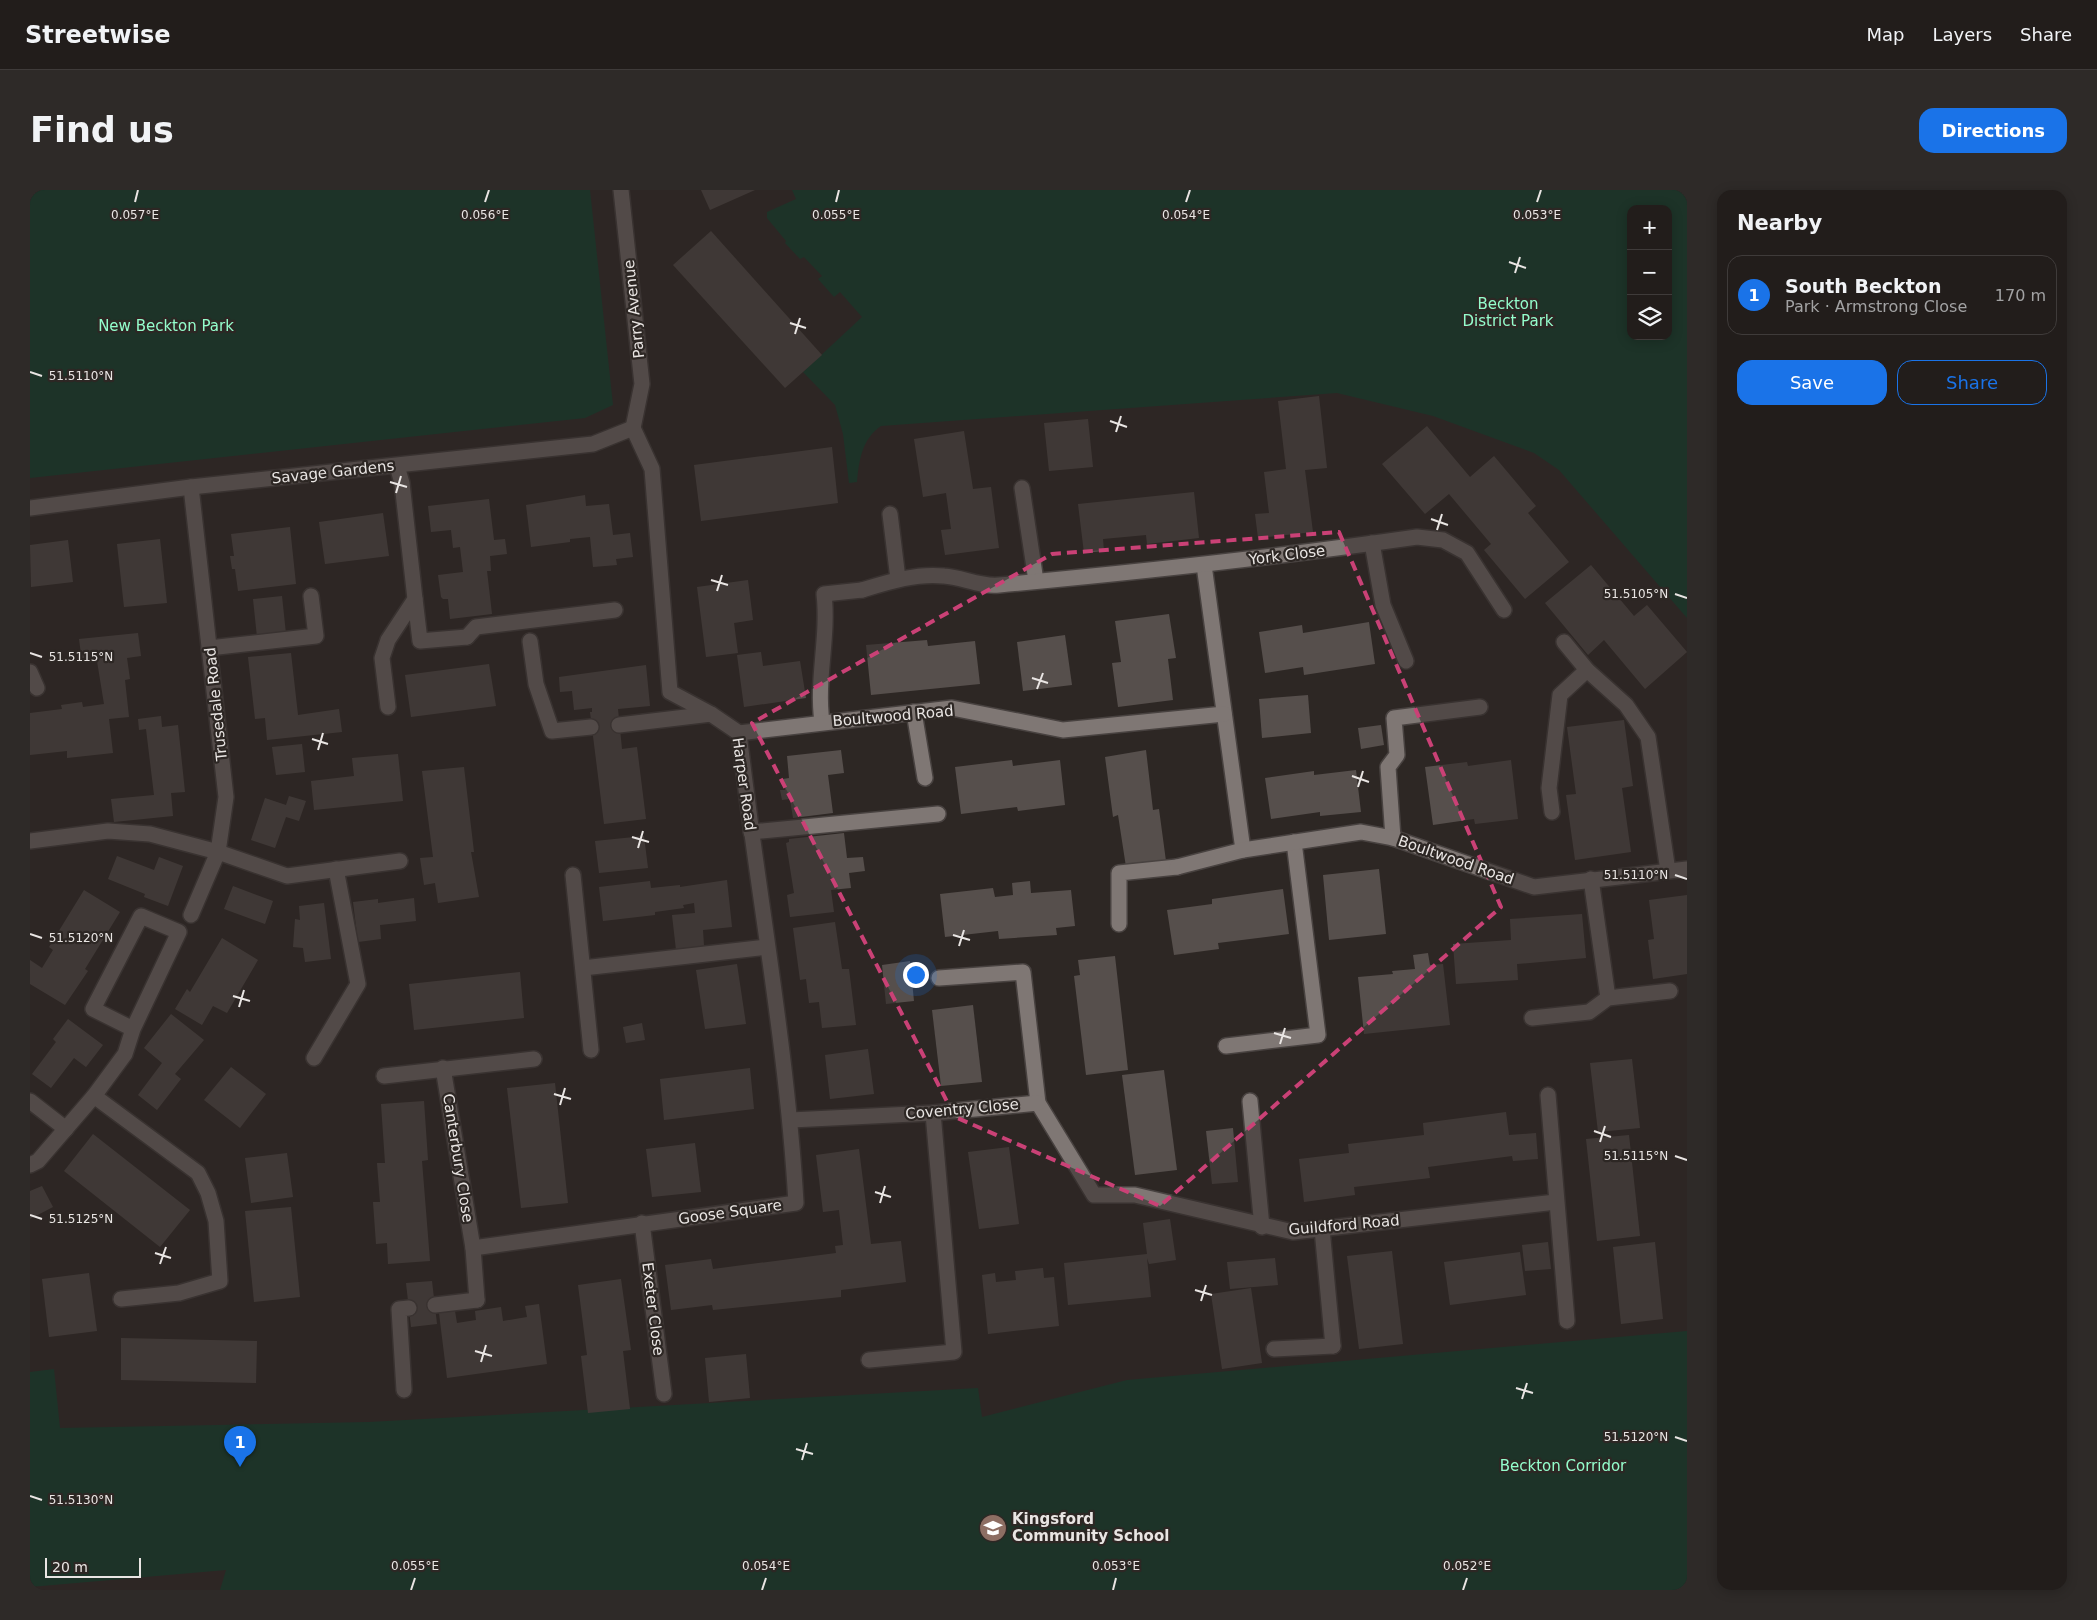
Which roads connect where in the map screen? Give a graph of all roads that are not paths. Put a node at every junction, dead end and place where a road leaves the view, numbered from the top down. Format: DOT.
graph roads {
  1 [pos="621,190"];
  2 [pos="633,428"];
  3 [pos="397,466"];
  4 [pos="191,487"];
  5 [pos="1022,488"];
  6 [pos="30,508"];
  7 [pos="890,514"];
  8 [pos="1372,543"];
  9 [pos="1204,565"];
  10 [pos="898,579"];
  11 [pos="1036,581"];
  12 [pos="311,596"];
  13 [pos="415,599"];
  14 [pos="615,610"];
  15 [pos="1504,610"];
  16 [pos="530,641"];
  17 [pos="1564,642"];
  18 [pos="210,648"];
  19 [pos="1406,661"];
  20 [pos="1587,670"];
  21 [pos="30,672"];
  22 [pos="36,688"];
  23 [pos="388,707"];
  24 [pos="1480,708"];
  25 [pos="914,712"];
  26 [pos="711,714"];
  27 [pos="1224,714"];
  28 [pos="822,722"];
  29 [pos="620,725"];
  30 [pos="592,727"];
  31 [pos="739,733"];
  32 [pos="925,778"];
  33 [pos="1552,812"];
  34 [pos="938,814"];
  35 [pos="751,832"];
  36 [pos="1393,838"];
  37 [pos="30,841"];
  38 [pos="1294,842"];
  39 [pos="1243,850"];
  40 [pos="218,852"];
  41 [pos="400,861"];
  42 [pos="336,869"];
  43 [pos="1687,869"];
  44 [pos="1668,871"];
  45 [pos="573,875"];
  46 [pos="1591,879"];
  47 [pos="1119,924"];
  48 [pos="179,932"];
  49 [pos="767,946"];
  50 [pos="583,968"];
  51 [pos="939,978"];
  52 [pos="1670,991"];
  53 [pos="1608,998"];
  54 [pos="1532,1018"];
  55 [pos="133,1029"];
  56 [pos="1226,1046"];
  57 [pos="591,1050"];
  58 [pos="314,1058"];
  59 [pos="534,1059"];
  60 [pos="443,1068"];
  61 [pos="384,1076"];
  62 [pos="1548,1095"];
  63 [pos="94,1096"];
  64 [pos="30,1101"];
  65 [pos="1250,1101"];
  66 [pos="1038,1103"];
  67 [pos="933,1113"];
  68 [pos="791,1120"];
  69 [pos="66,1129"];
  70 [pos="30,1165"];
  71 [pos="1556,1202"];
  72 [pos="642,1224"];
  73 [pos="1262,1227"];
  74 [pos="1322,1229"];
  75 [pos="472,1248"];
  76 [pos="121,1299"];
  77 [pos="435,1305"];
  78 [pos="409,1308"];
  79 [pos="1567,1321"];
  80 [pos="1274,1349"];
  81 [pos="869,1360"];
  82 [pos="404,1390"];
  83 [pos="664,1394"];
  1 -- 2 [label="street, Parry Avenue"];
  2 -- 3 [label="street, Savage Gardens"];
  2 -- 26 [label="street, Harper Road"];
  3 -- 4 [label="street, Savage Gardens"];
  3 -- 13 [label="street"];
  4 -- 6 [label="street, Savage Gardens"];
  4 -- 18 [label="street, Trusedale Road"];
  5 -- 11 [label="street"];
  7 -- 10 [label="street"];
  8 -- 9 [label="street, York Close"];
  8 -- 15 [label="street, York Close"];
  8 -- 19 [label="street"];
  9 -- 11 [label="street, York Close"];
  9 -- 27 [label="street"];
  10 -- 11 [label="street, York Close"];
  10 -- 28 [label="street, York Close"];
  12 -- 18 [label="street"];
  13 -- 14 [label="street"];
  13 -- 23 [label="street"];
  16 -- 30 [label="street"];
  17 -- 20 [label="street"];
  18 -- 40 [label="street, Trusedale Road"];
  20 -- 33 [label="street"];
  20 -- 44 [label="street"];
  21 -- 22 [label="street"];
  24 -- 36 [label="street"];
  25 -- 27 [label="street, Boultwood Road"];
  25 -- 28 [label="street, Boultwood Road"];
  25 -- 32 [label="street"];
  26 -- 29 [label="street"];
  26 -- 31 [label="street, Harper Road"];
  27 -- 39 [label="street"];
  28 -- 31 [label="street, Boultwood Road"];
  31 -- 35 [label="street, Harper Road"];
  34 -- 35 [label="street"];
  35 -- 49 [label="street, Harper Road"];
  36 -- 38 [label="street, Boultwood Road"];
  36 -- 46 [label="street, Boultwood Road"];
  37 -- 40 [label="street"];
  38 -- 39 [label="street, Boultwood Road"];
  38 -- 56 [label="street"];
  39 -- 47 [label="street, Boultwood Road"];
  40 -- 42 [label="street"];
  40 -- 48 [label="street, Trusedale Road"];
  41 -- 42 [label="street"];
  42 -- 58 [label="street"];
  43 -- 44 [label="street, Boultwood Road"];
  44 -- 46 [label="street, Boultwood Road"];
  45 -- 50 [label="street"];
  46 -- 53 [label="street"];
  48 -- 55 [label="street, Trusedale Road"];
  48 -- 55 [label="street"];
  49 -- 50 [label="street"];
  49 -- 68 [label="street, Harper Road"];
  50 -- 57 [label="street"];
  51 -- 66 [label="street, Coventry Close"];
  52 -- 53 [label="street"];
  53 -- 54 [label="street"];
  55 -- 63 [label="street, Trusedale Road"];
  59 -- 60 [label="street"];
  60 -- 61 [label="street"];
  60 -- 75 [label="street, Canterbury Close"];
  62 -- 71 [label="street"];
  63 -- 69 [label="street, Trusedale Road"];
  63 -- 76 [label="street"];
  64 -- 69 [label="street"];
  65 -- 73 [label="street"];
  66 -- 67 [label="street, Coventry Close"];
  66 -- 73 [label="street, Guildford Road"];
  67 -- 68 [label="street, Coventry Close"];
  67 -- 81 [label="street"];
  68 -- 72 [label="street, Goose Square"];
  69 -- 70 [label="street, Trusedale Road"];
  71 -- 74 [label="street, Guildford Road"];
  71 -- 79 [label="street"];
  72 -- 75 [label="street"];
  72 -- 83 [label="street, Exeter Close"];
  73 -- 74 [label="street, Guildford Road"];
  74 -- 80 [label="street"];
  75 -- 77 [label="street, Canterbury Close"];
  78 -- 82 [label="street"];
}
